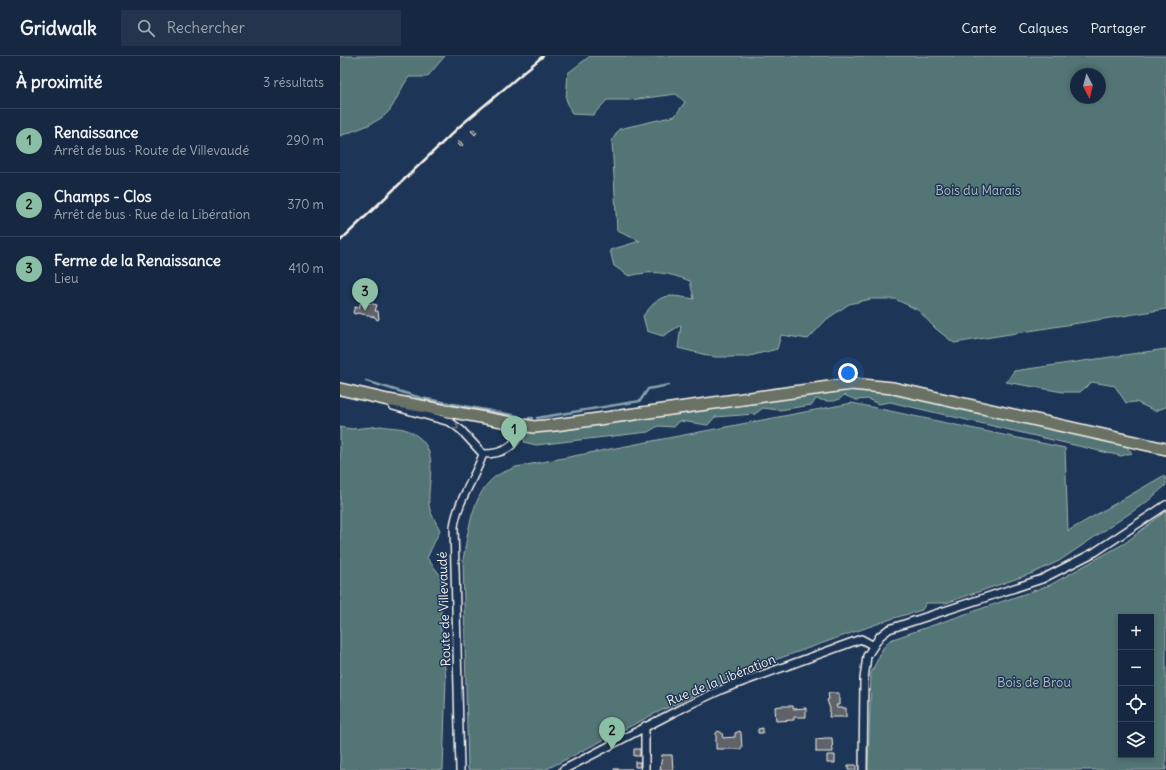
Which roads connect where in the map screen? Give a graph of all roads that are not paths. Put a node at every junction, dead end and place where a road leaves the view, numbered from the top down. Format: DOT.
graph roads {
  1 [pos="340,389"];
  2 [pos="340,396"];
  3 [pos="392,406"];
  4 [pos="524,426"];
  5 [pos="1146,445"];
  6 [pos="1166,449"];
  7 [pos="483,454"];
  8 [pos="1166,454"];
  9 [pos="1166,505"];
  10 [pos="872,645"];
  11 [pos="645,726"];
  12 [pos="460,770"];
  13 [pos="563,770"];
  14 [pos="646,770"];
  15 [pos="863,770"];
  1 -- 4 [label="main road"];
  2 -- 3 [label="main road"];
  3 -- 4 [label="main road"];
  3 -- 7 [label="street, one-way"];
  4 -- 5 [label="main road"];
  4 -- 7 [label="street"];
  5 -- 6 [label="main road"];
  5 -- 8 [label="main road"];
  7 -- 12 [label="street, Route de Villevaudé"];
  9 -- 10 [label="street"];
  10 -- 11 [label="street, Rue de la Libération"];
  10 -- 15 [label="street"];
  11 -- 13 [label="street, Rue de la Libération"];
  11 -- 14 [label="street"];
}
